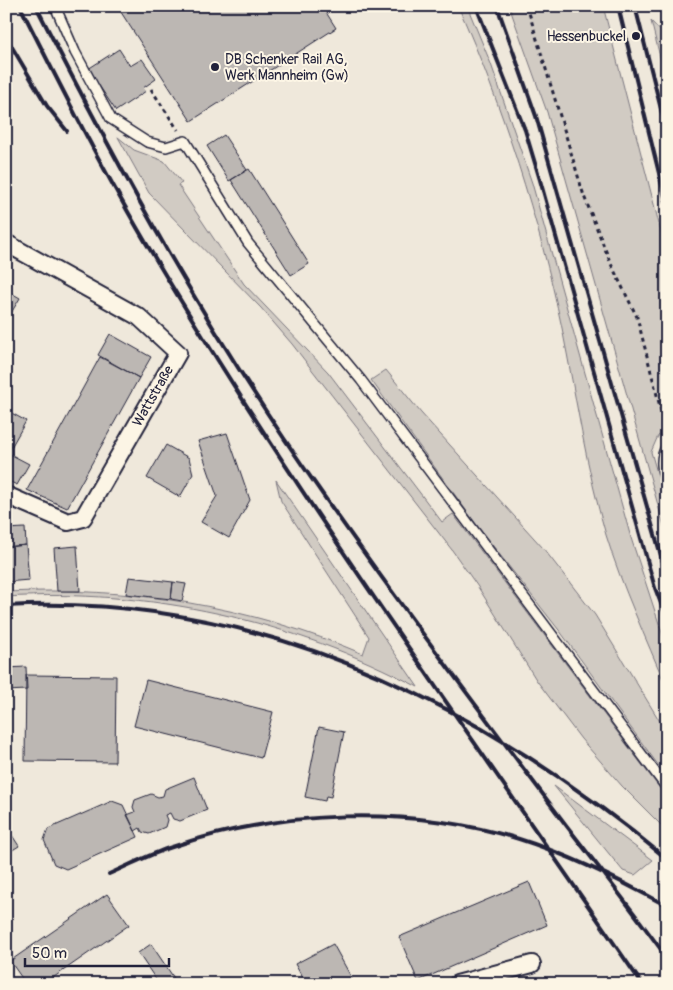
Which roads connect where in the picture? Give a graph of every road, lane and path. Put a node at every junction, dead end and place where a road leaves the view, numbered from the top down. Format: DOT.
graph roads {
  1 [pos="55,6"];
  2 [pos="527,6"];
  3 [pos="152,89"];
  4 [pos="185,141"];
  5 [pos="6,243"];
  6 [pos="667,435"];
  7 [pos="667,446"];
  8 [pos="667,486"];
  9 [pos="6,494"];
  10 [pos="667,788"];
  11 [pos="532,964"];
  12 [pos="457,984"];
  1 -- 4 [label="lane"];
  2 -- 6 [label="path"];
  3 -- 4 [label="path"];
  4 -- 10 [label="lane"];
  5 -- 9 [label="street, Wattstraße"];
  7 -- 8 [label="lane"];
  11 -- 12 [label="street"];
}
